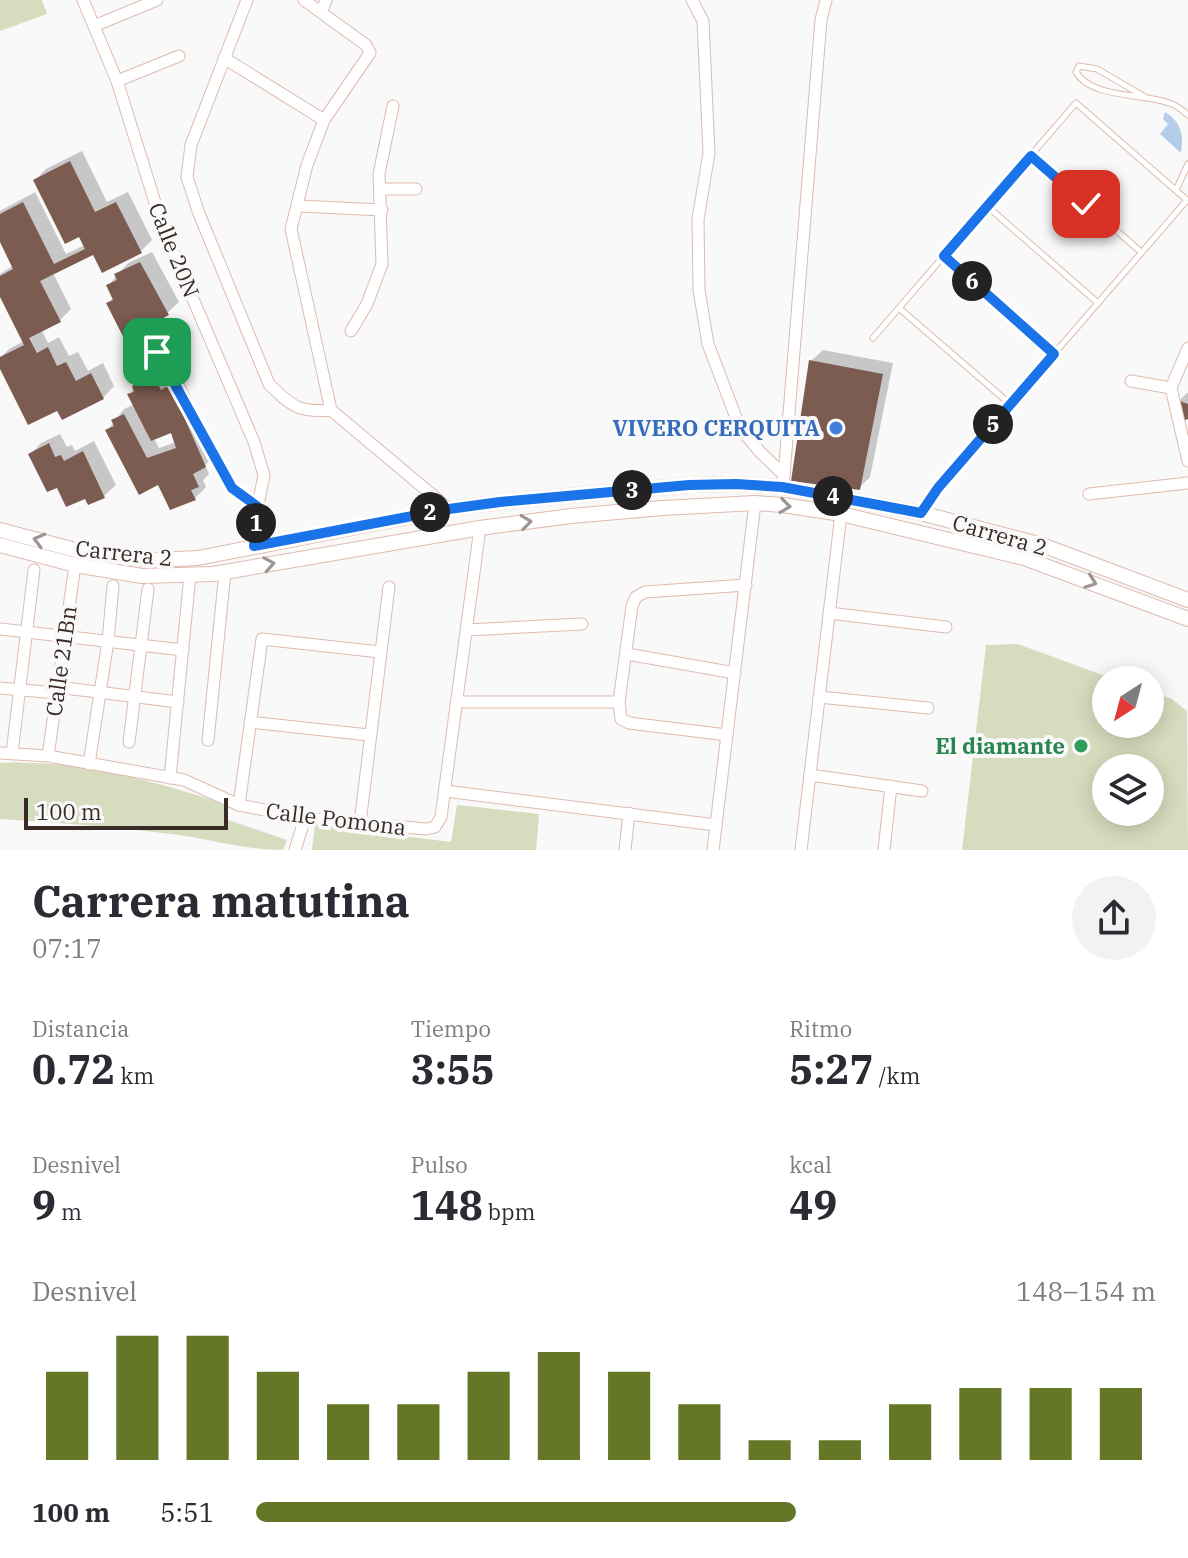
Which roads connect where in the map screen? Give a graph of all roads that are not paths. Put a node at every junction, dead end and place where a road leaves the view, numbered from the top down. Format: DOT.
graph roads {
  1 [pos="83,0"];
  2 [pos="157,0"];
  3 [pos="247,0"];
  4 [pos="304,0"];
  5 [pos="692,0"];
  6 [pos="826,0"];
  7 [pos="324,6"];
  8 [pos="94,26"];
  9 [pos="179,56"];
  10 [pos="224,58"];
  11 [pos="117,81"];
  12 [pos="1145,97"];
  13 [pos="393,106"];
  14 [pos="1188,115"];
  15 [pos="324,120"];
  16 [pos="1031,156"];
  17 [pos="1188,164"];
  18 [pos="380,189"];
  19 [pos="416,189"];
  20 [pos="1176,190"];
  21 [pos="1188,199"];
  22 [pos="299,206"];
  23 [pos="987,206"];
  24 [pos="382,210"];
  25 [pos="1141,252"];
  26 [pos="944,256"];
  27 [pos="1098,303"];
  28 [pos="899,308"];
  29 [pos="351,331"];
  30 [pos="873,338"];
  31 [pos="1188,348"];
  32 [pos="157,352"];
  33 [pos="1054,354"];
  34 [pos="1131,381"];
  35 [pos="1171,388"];
  36 [pos="1010,404"];
  37 [pos="331,410"];
  38 [pos="1188,461"];
  39 [pos="783,481"];
  40 [pos="1188,483"];
  41 [pos="1089,494"];
  42 [pos="755,503"];
  43 [pos="258,507"];
  44 [pos="449,509"];
  45 [pos="921,513"];
  46 [pos="841,514"];
  47 [pos="480,528"];
  48 [pos="0,530"];
  49 [pos="0,545"];
  50 [pos="254,546"];
  51 [pos="75,565"];
  52 [pos="34,570"];
  53 [pos="225,572"];
  54 [pos="190,575"];
  55 [pos="746,585"];
  56 [pos="113,586"];
  57 [pos="389,587"];
  58 [pos="148,589"];
  59 [pos="1188,600"];
  60 [pos="829,613"];
  61 [pos="1188,619"];
  62 [pos="582,624"];
  63 [pos="946,627"];
  64 [pos="0,629"];
  65 [pos="467,630"];
  66 [pos="26,632"];
  67 [pos="65,636"];
  68 [pos="108,641"];
  69 [pos="140,645"];
  70 [pos="183,650"];
  71 [pos="380,652"];
  72 [pos="627,654"];
  73 [pos="735,673"];
  74 [pos="0,688"];
  75 [pos="57,690"];
  76 [pos="19,691"];
  77 [pos="100,693"];
  78 [pos="134,697"];
  79 [pos="819,697"];
  80 [pos="178,702"];
  81 [pos="457,702"];
  82 [pos="619,702"];
  83 [pos="928,708"];
  84 [pos="250,722"];
  85 [pos="369,735"];
  86 [pos="727,735"];
  87 [pos="208,740"];
  88 [pos="129,742"];
  89 [pos="6,753"];
  90 [pos="48,756"];
  91 [pos="89,764"];
  92 [pos="810,775"];
  93 [pos="170,778"];
  94 [pos="891,786"];
  95 [pos="445,791"];
  96 [pos="922,791"];
  97 [pos="239,805"];
  98 [pos="629,813"];
  99 [pos="305,818"];
  100 [pos="360,823"];
  101 [pos="716,825"];
  102 [pos="296,845"];
  103 [pos="625,850"];
  104 [pos="713,850"];
  105 [pos="801,850"];
  106 [pos="884,850"];
  1 -- 8 [label="street, Calle 20N"];
  2 -- 8 [label="street"];
  3 -- 10 [label="street"];
  4 -- 7 [label="street"];
  5 -- 39 [label="street"];
  6 -- 39 [label="street"];
  7 -- 15 [label="street"];
  8 -- 11 [label="street, Calle 20N"];
  9 -- 11 [label="street"];
  10 -- 15 [label="street"];
  10 -- 37 [label="street"];
  11 -- 43 [label="street, Calle 20N"];
  12 -- 12 [label="lane"];
  12 -- 14 [label="lane"];
  13 -- 18 [label="street"];
  15 -- 22 [label="street"];
  16 -- 20 [label="lane"];
  16 -- 23 [label="lane"];
  16 -- 25 [label="lane"];
  17 -- 20 [label="lane"];
  18 -- 19 [label="street"];
  18 -- 24 [label="street"];
  20 -- 21 [label="lane"];
  21 -- 25 [label="lane"];
  22 -- 24 [label="street"];
  22 -- 37 [label="street"];
  23 -- 26 [label="lane"];
  23 -- 27 [label="lane"];
  24 -- 29 [label="street"];
  25 -- 27 [label="lane"];
  26 -- 28 [label="lane"];
  26 -- 33 [label="lane"];
  27 -- 33 [label="lane"];
  28 -- 30 [label="lane"];
  28 -- 36 [label="lane"];
  31 -- 35 [label="street"];
  32 -- 43 [label="lane"];
  33 -- 36 [label="lane"];
  34 -- 35 [label="street"];
  35 -- 38 [label="street"];
  36 -- 45 [label="lane"];
  37 -- 44 [label="street"];
  39 -- 44 [label="main road, Carrera 2"];
  39 -- 45 [label="main road, Carrera 2"];
  40 -- 41 [label="street"];
  42 -- 46 [label="main road, Carrera 2, one-way"];
  47 -- 42 [label="main road, Carrera 2, one-way"];
  42 -- 55 [label="street"];
  43 -- 50 [label="street, Calle 20N"];
  44 -- 50 [label="main road, Carrera 2"];
  45 -- 59 [label="main road, Carrera 2"];
  46 -- 60 [label="street"];
  46 -- 61 [label="main road, Carrera 2, one-way"];
  53 -- 47 [label="main road, Carrera 2, one-way"];
  47 -- 65 [label="street, Calle Pomona"];
  50 -- 48 [label="main road, Carrera 2, one-way"];
  49 -- 51 [label="main road, Carrera 2"];
  51 -- 54 [label="main road, Carrera 2"];
  51 -- 67 [label="street, Calle 21Bn"];
  52 -- 66 [label="street"];
  53 -- 54 [label="main road, Carrera 2"];
  53 -- 87 [label="street"];
  54 -- 70 [label="street"];
  55 -- 72 [label="street"];
  55 -- 73 [label="street"];
  56 -- 68 [label="street"];
  57 -- 71 [label="street"];
  58 -- 69 [label="street"];
  60 -- 63 [label="street"];
  60 -- 79 [label="street"];
  62 -- 65 [label="street"];
  64 -- 66 [label="street"];
  65 -- 81 [label="street, Calle Pomona"];
  66 -- 67 [label="street"];
  66 -- 76 [label="street"];
  67 -- 68 [label="street"];
  67 -- 75 [label="street, Calle 21Bn"];
  68 -- 69 [label="street"];
  68 -- 77 [label="street"];
  69 -- 70 [label="street"];
  69 -- 78 [label="street"];
  70 -- 80 [label="street"];
  71 -- 84 [label="street, Calle Pomona"];
  71 -- 85 [label="street"];
  72 -- 73 [label="street"];
  72 -- 82 [label="street"];
  73 -- 86 [label="street"];
  74 -- 76 [label="street"];
  75 -- 76 [label="street"];
  75 -- 77 [label="street"];
  75 -- 90 [label="street, Calle 21Bn"];
  76 -- 89 [label="street"];
  77 -- 78 [label="street"];
  77 -- 91 [label="street"];
  78 -- 80 [label="street"];
  78 -- 88 [label="street"];
  79 -- 83 [label="street"];
  79 -- 92 [label="street"];
  80 -- 93 [label="street"];
  81 -- 82 [label="street"];
  81 -- 95 [label="street, Calle Pomona"];
  82 -- 86 [label="street"];
  84 -- 85 [label="street"];
  84 -- 97 [label="street, Calle Pomona"];
  85 -- 100 [label="street"];
  86 -- 101 [label="street"];
  89 -- 90 [label="street"];
  90 -- 91 [label="street"];
  91 -- 93 [label="street"];
  92 -- 94 [label="street"];
  92 -- 105 [label="street"];
  93 -- 97 [label="street"];
  94 -- 96 [label="street"];
  94 -- 106 [label="street"];
  95 -- 98 [label="street"];
  95 -- 100 [label="street, Calle Pomona"];
  97 -- 99 [label="street, Calle Pomona"];
  98 -- 101 [label="street"];
  98 -- 103 [label="street"];
  99 -- 100 [label="street, Calle Pomona"];
  99 -- 102 [label="street"];
  101 -- 104 [label="street"];
}
